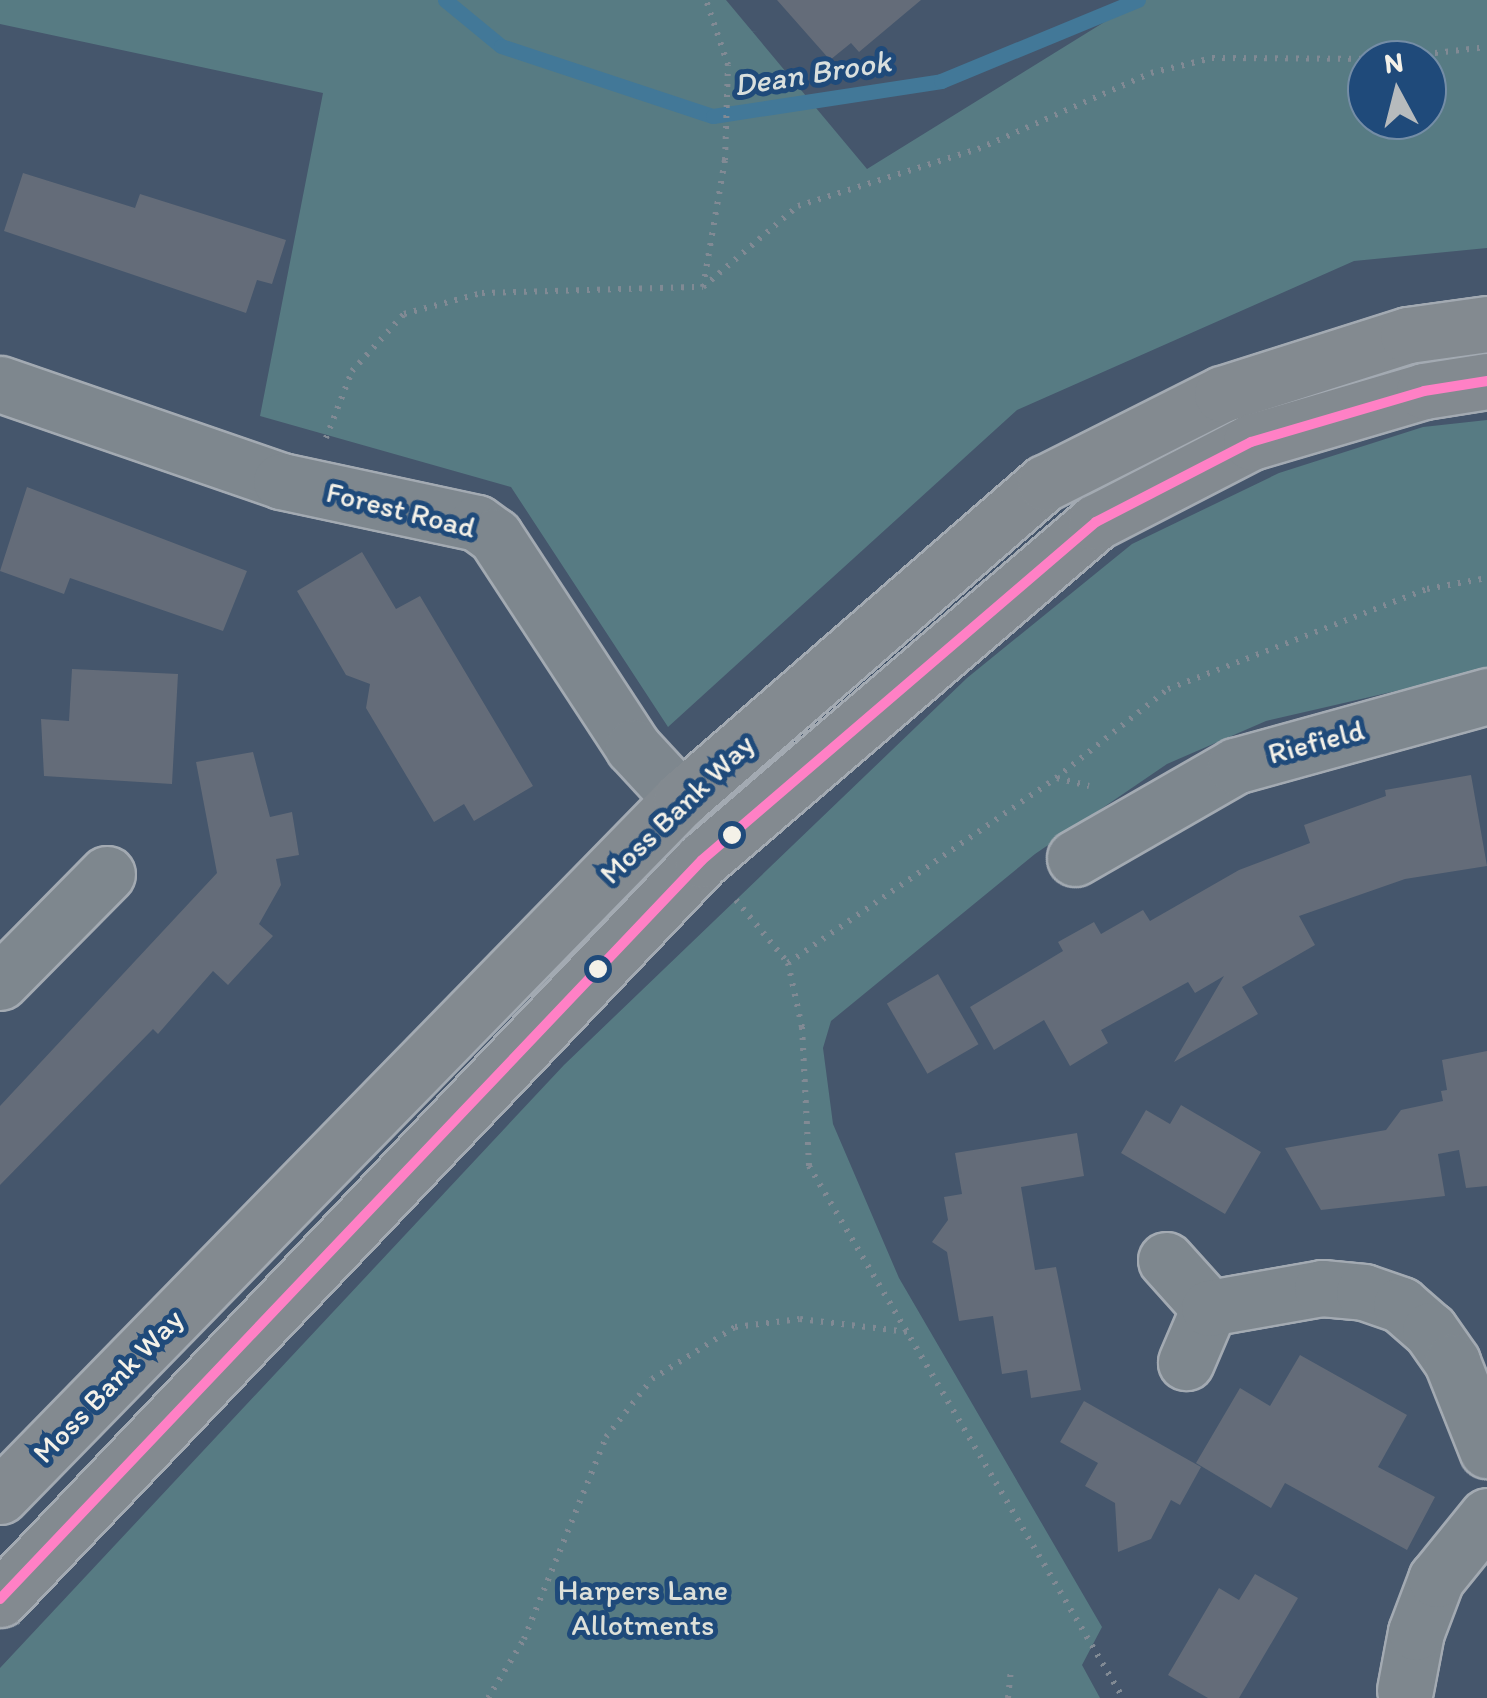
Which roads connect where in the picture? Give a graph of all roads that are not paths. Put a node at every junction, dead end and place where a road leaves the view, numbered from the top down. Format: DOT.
graph roads {
  1 [pos="1487,324"];
  2 [pos="1487,381"];
  3 [pos="0,384"];
  4 [pos="1487,696"];
  5 [pos="681,799"];
  6 [pos="1075,858"];
  7 [pos="106,874"];
  8 [pos="0,982"];
  9 [pos="1166,1260"];
  10 [pos="1209,1308"];
  11 [pos="1186,1362"];
  12 [pos="1487,1450"];
  13 [pos="0,1496"];
  14 [pos="1487,1516"];
  15 [pos="0,1600"];
  16 [pos="1395,1695"];
  1 -- 5 [label="highway, Moss Bank Way"];
  2 -- 15 [label="highway, Moss Bank Way"];
  3 -- 5 [label="street, Forest Road"];
  4 -- 6 [label="street, Riefield"];
  5 -- 13 [label="highway, Moss Bank Way"];
  7 -- 8 [label="street"];
  9 -- 10 [label="street"];
  10 -- 11 [label="street"];
  10 -- 12 [label="street"];
  14 -- 16 [label="street"];
}
